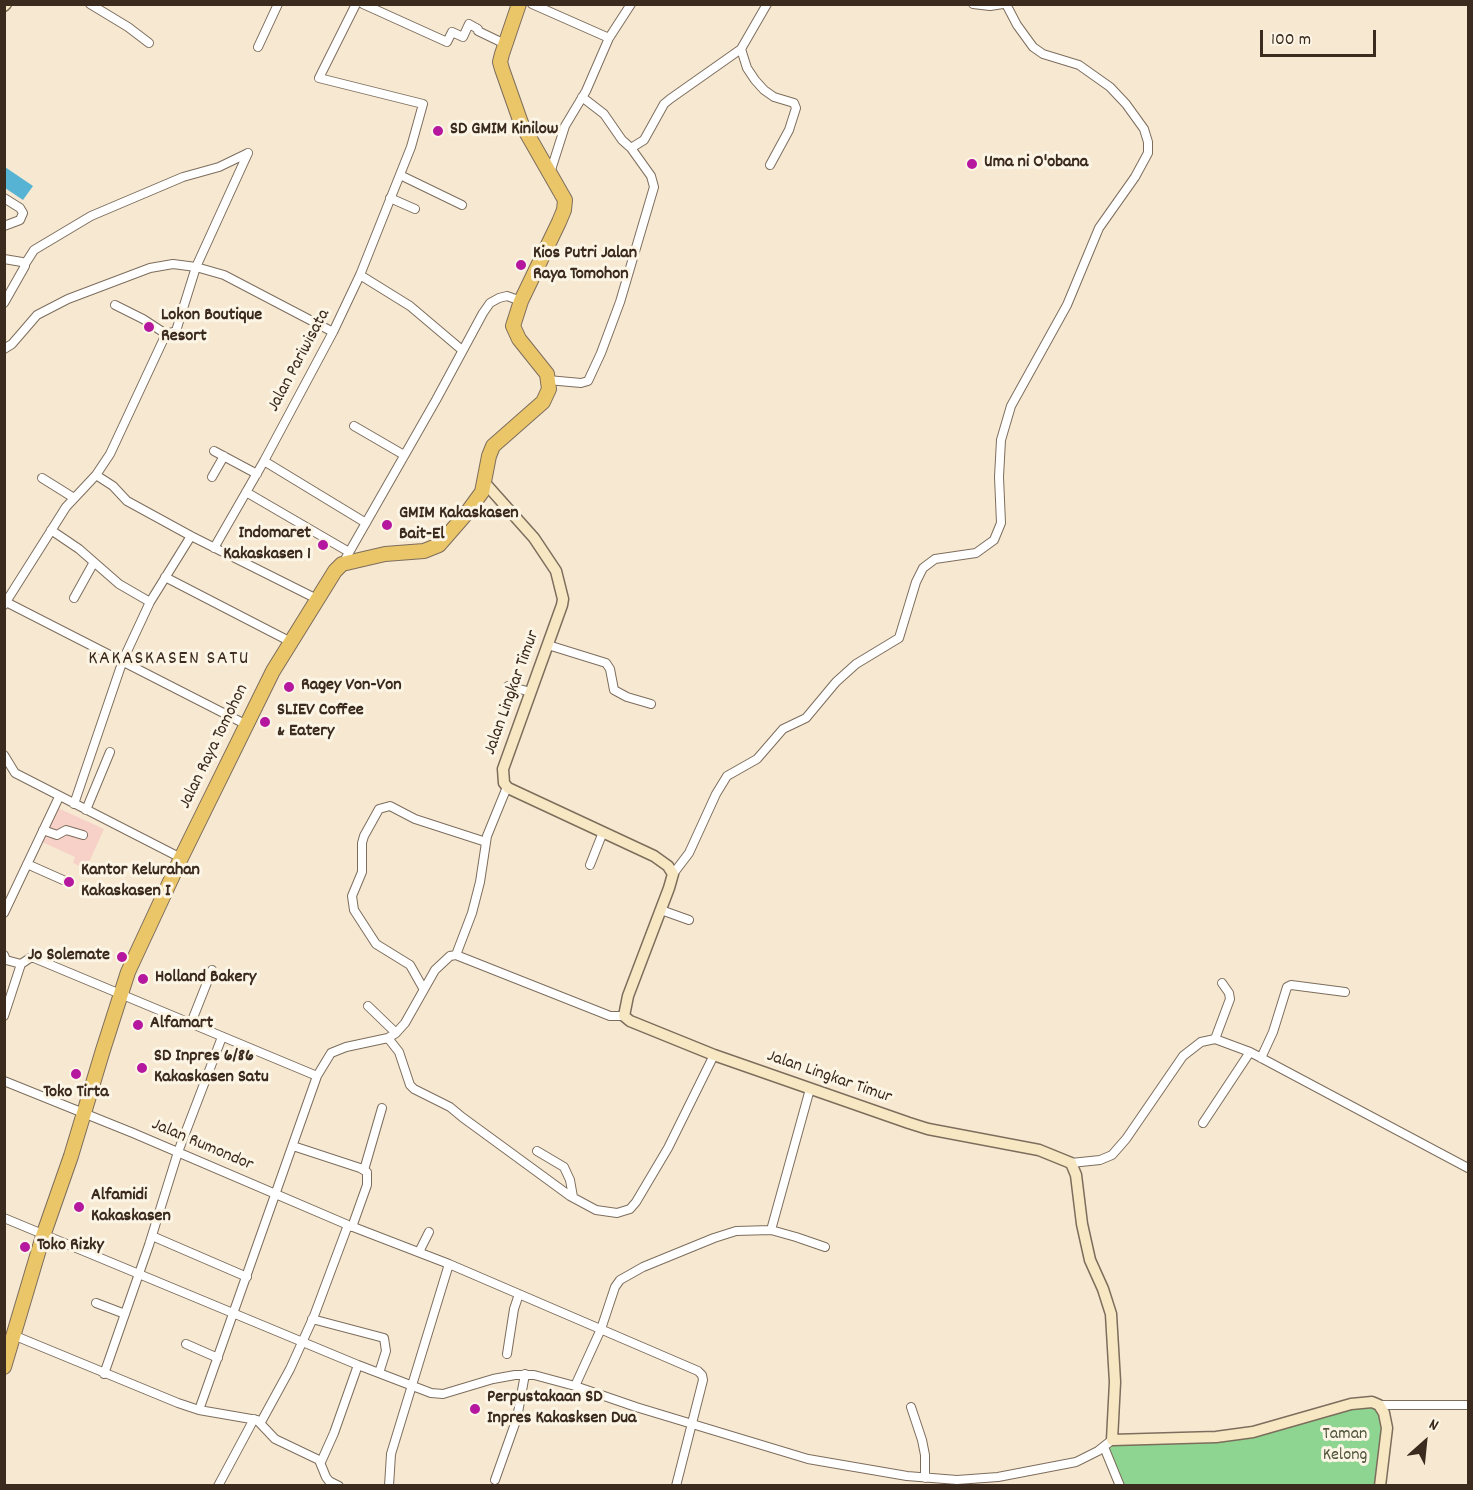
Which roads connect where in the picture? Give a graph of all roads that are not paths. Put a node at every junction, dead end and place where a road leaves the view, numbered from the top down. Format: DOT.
graph roads {
  1 [pos="90,4"];
  2 [pos="278,4"];
  3 [pos="356,4"];
  4 [pos="363,4"];
  5 [pos="519,4"];
  6 [pos="532,4"];
  7 [pos="631,4"];
  8 [pos="767,4"];
  9 [pos="973,4"];
  10 [pos="1004,4"];
  11 [pos="609,38"];
  12 [pos="149,43"];
  13 [pos="505,44"];
  14 [pos="258,47"];
  15 [pos="741,49"];
  16 [pos="582,97"];
  17 [pos="631,148"];
  18 [pos="770,165"];
  19 [pos="550,173"];
  20 [pos="400,175"];
  21 [pos="4,198"];
  22 [pos="390,198"];
  23 [pos="462,205"];
  24 [pos="415,209"];
  25 [pos="4,226"];
  26 [pos="4,260"];
  27 [pos="25,264"];
  28 [pos="196,267"];
  29 [pos="360,274"];
  30 [pos="521,300"];
  31 [pos="4,303"];
  32 [pos="115,306"];
  33 [pos="333,332"];
  34 [pos="166,334"];
  35 [pos="4,348"];
  36 [pos="462,350"];
  37 [pos="549,380"];
  38 [pos="354,426"];
  39 [pos="214,451"];
  40 [pos="404,455"];
  41 [pos="224,456"];
  42 [pos="264,461"];
  43 [pos="257,474"];
  44 [pos="96,475"];
  45 [pos="212,477"];
  46 [pos="42,478"];
  47 [pos="485,483"];
  48 [pos="246,492"];
  49 [pos="74,498"];
  50 [pos="366,523"];
  51 [pos="51,530"];
  52 [pos="191,536"];
  53 [pos="214,548"];
  54 [pos="345,558"];
  55 [pos="94,562"];
  56 [pos="165,577"];
  57 [pos="74,598"];
  58 [pos="317,599"];
  59 [pos="150,602"];
  60 [pos="5,604"];
  61 [pos="291,642"];
  62 [pos="548,645"];
  63 [pos="123,660"];
  64 [pos="508,686"];
  65 [pos="531,692"];
  66 [pos="651,704"];
  67 [pos="245,724"];
  68 [pos="110,752"];
  69 [pos="4,755"];
  70 [pos="507,787"];
  71 [pos="59,797"];
  72 [pos="74,804"];
  73 [pos="86,810"];
  74 [pos="43,830"];
  75 [pos="603,831"];
  76 [pos="83,836"];
  77 [pos="486,842"];
  78 [pos="181,858"];
  79 [pos="27,864"];
  80 [pos="591,865"];
  81 [pos="673,874"];
  82 [pos="63,880"];
  83 [pos="661,910"];
  84 [pos="4,914"];
  85 [pos="689,921"];
  86 [pos="456,955"];
  87 [pos="5,958"];
  88 [pos="21,964"];
  89 [pos="212,970"];
  90 [pos="1222,983"];
  91 [pos="423,988"];
  92 [pos="1345,992"];
  93 [pos="121,993"];
  94 [pos="368,1006"];
  95 [pos="4,1016"];
  96 [pos="624,1016"];
  97 [pos="191,1023"];
  98 [pos="396,1033"];
  99 [pos="222,1037"];
  100 [pos="388,1038"];
  101 [pos="1215,1039"];
  102 [pos="1250,1052"];
  103 [pos="714,1055"];
  104 [pos="1261,1058"];
  105 [pos="317,1076"];
  106 [pos="4,1081"];
  107 [pos="810,1089"];
  108 [pos="382,1108"];
  109 [pos="84,1113"];
  110 [pos="1203,1123"];
  111 [pos="293,1146"];
  112 [pos="537,1151"];
  113 [pos="178,1152"];
  114 [pos="1071,1163"];
  115 [pos="1468,1168"];
  116 [pos="364,1170"];
  117 [pos="275,1194"];
  118 [pos="573,1197"];
  119 [pos="4,1218"];
  120 [pos="350,1226"];
  121 [pos="771,1230"];
  122 [pos="429,1232"];
  123 [pos="43,1236"];
  124 [pos="152,1236"];
  125 [pos="825,1247"];
  126 [pos="419,1252"];
  127 [pos="449,1264"];
  128 [pos="140,1273"];
  129 [pos="247,1277"];
  130 [pos="519,1294"];
  131 [pos="96,1303"];
  132 [pos="125,1314"];
  133 [pos="234,1314"];
  134 [pos="312,1319"];
  135 [pos="601,1329"];
  136 [pos="13,1335"];
  137 [pos="302,1342"];
  138 [pos="186,1344"];
  139 [pos="507,1354"];
  140 [pos="218,1358"];
  141 [pos="358,1365"];
  142 [pos="4,1367"];
  143 [pos="379,1373"];
  144 [pos="104,1374"];
  145 [pos="525,1374"];
  146 [pos="413,1386"];
  147 [pos="575,1386"];
  148 [pos="1379,1405"];
  149 [pos="1468,1405"];
  150 [pos="911,1407"];
  151 [pos="199,1410"];
  152 [pos="257,1420"];
  153 [pos="692,1424"];
  154 [pos="1108,1443"];
  155 [pos="321,1462"];
  156 [pos="925,1478"];
  157 [pos="495,1480"];
  158 [pos="218,1485"];
  159 [pos="339,1485"];
  160 [pos="389,1485"];
  161 [pos="676,1485"];
  162 [pos="1120,1485"];
  163 [pos="1380,1485"];
  1 -- 12 [label="street"];
  2 -- 14 [label="street"];
  3 -- 20 [label="street, Jalan Pariwisata"];
  4 -- 13 [label="street"];
  5 -- 13 [label="highway"];
  6 -- 11 [label="street"];
  7 -- 11 [label="street"];
  8 -- 15 [label="street"];
  9 -- 10 [label="street"];
  10 -- 81 [label="street"];
  11 -- 16 [label="street"];
  13 -- 19 [label="highway"];
  15 -- 17 [label="street"];
  15 -- 18 [label="street"];
  16 -- 17 [label="street"];
  16 -- 19 [label="street"];
  17 -- 37 [label="street"];
  19 -- 30 [label="highway"];
  20 -- 22 [label="street, Jalan Pariwisata"];
  20 -- 23 [label="street"];
  21 -- 25 [label="street"];
  22 -- 24 [label="street"];
  22 -- 29 [label="street, Jalan Pariwisata"];
  26 -- 27 [label="street"];
  27 -- 28 [label="street"];
  27 -- 31 [label="street"];
  28 -- 33 [label="street"];
  28 -- 34 [label="street"];
  28 -- 35 [label="street"];
  29 -- 33 [label="street, Jalan Pariwisata"];
  29 -- 36 [label="street"];
  30 -- 36 [label="street"];
  30 -- 37 [label="highway"];
  32 -- 34 [label="street"];
  33 -- 42 [label="street, Jalan Pariwisata"];
  34 -- 44 [label="street"];
  36 -- 40 [label="street"];
  37 -- 47 [label="highway"];
  38 -- 40 [label="street"];
  39 -- 41 [label="street"];
  40 -- 50 [label="street"];
  41 -- 43 [label="street"];
  41 -- 45 [label="street"];
  42 -- 43 [label="street, Jalan Pariwisata"];
  42 -- 50 [label="street"];
  43 -- 48 [label="street, Jalan Pariwisata"];
  44 -- 49 [label="street"];
  44 -- 52 [label="street"];
  46 -- 49 [label="street"];
  47 -- 54 [label="highway"];
  47 -- 62 [label="main road, Jalan Lingkar Timur"];
  48 -- 53 [label="street, Jalan Pariwisata"];
  48 -- 54 [label="street"];
  49 -- 51 [label="street"];
  50 -- 54 [label="street"];
  51 -- 55 [label="street"];
  51 -- 60 [label="street"];
  52 -- 53 [label="street"];
  52 -- 56 [label="street"];
  53 -- 58 [label="street"];
  54 -- 58 [label="highway, Jalan Raya Tomohon"];
  55 -- 57 [label="street"];
  55 -- 59 [label="street"];
  56 -- 59 [label="street"];
  56 -- 61 [label="street"];
  58 -- 61 [label="highway, Jalan Raya Tomohon"];
  59 -- 63 [label="street"];
  60 -- 63 [label="street"];
  61 -- 67 [label="highway, Jalan Raya Tomohon"];
  62 -- 65 [label="main road, Jalan Lingkar Timur"];
  62 -- 66 [label="street"];
  63 -- 67 [label="street"];
  63 -- 72 [label="street"];
  64 -- 65 [label="street"];
  65 -- 70 [label="main road, Jalan Lingkar Timur"];
  67 -- 78 [label="highway, Jalan Raya Tomohon"];
  68 -- 73 [label="street"];
  69 -- 71 [label="street"];
  70 -- 75 [label="main road"];
  70 -- 77 [label="street"];
  71 -- 72 [label="street"];
  71 -- 74 [label="street"];
  72 -- 73 [label="street"];
  73 -- 78 [label="street"];
  74 -- 76 [label="street"];
  74 -- 79 [label="street"];
  75 -- 80 [label="street"];
  75 -- 81 [label="main road"];
  77 -- 86 [label="street"];
  77 -- 91 [label="street"];
  78 -- 93 [label="highway, Jalan Raya Tomohon"];
  79 -- 82 [label="street"];
  79 -- 84 [label="street"];
  81 -- 83 [label="main road"];
  83 -- 85 [label="street"];
  83 -- 96 [label="main road"];
  86 -- 91 [label="street"];
  86 -- 96 [label="street"];
  87 -- 88 [label="street"];
  88 -- 93 [label="street"];
  88 -- 95 [label="street"];
  89 -- 97 [label="street"];
  90 -- 101 [label="street"];
  91 -- 98 [label="street"];
  92 -- 104 [label="street"];
  93 -- 97 [label="street"];
  93 -- 109 [label="highway, Jalan Raya Tomohon"];
  94 -- 98 [label="street"];
  96 -- 103 [label="main road, Jalan Lingkar Timur"];
  97 -- 99 [label="street"];
  98 -- 100 [label="street"];
  99 -- 105 [label="street"];
  99 -- 113 [label="street"];
  100 -- 105 [label="street"];
  100 -- 118 [label="street"];
  101 -- 102 [label="street"];
  101 -- 114 [label="street"];
  102 -- 104 [label="street"];
  102 -- 110 [label="street"];
  103 -- 107 [label="main road, Jalan Lingkar Timur"];
  103 -- 118 [label="street"];
  104 -- 115 [label="street"];
  105 -- 111 [label="street"];
  106 -- 109 [label="street, Jalan Rumondor"];
  107 -- 114 [label="main road, Jalan Lingkar Timur"];
  107 -- 121 [label="street"];
  108 -- 116 [label="street"];
  109 -- 113 [label="street, Jalan Rumondor"];
  109 -- 123 [label="highway, Jalan Raya Tomohon"];
  111 -- 116 [label="street"];
  111 -- 117 [label="street"];
  112 -- 118 [label="street"];
  113 -- 117 [label="street, Jalan Rumondor"];
  113 -- 124 [label="street"];
  114 -- 154 [label="main road"];
  116 -- 120 [label="street"];
  117 -- 120 [label="street, Jalan Rumondor"];
  117 -- 129 [label="street"];
  119 -- 123 [label="street"];
  120 -- 126 [label="street, Jalan Rumondor"];
  120 -- 134 [label="street"];
  121 -- 125 [label="street"];
  121 -- 135 [label="street"];
  122 -- 126 [label="street"];
  123 -- 128 [label="street"];
  123 -- 136 [label="highway, Jalan Raya Tomohon"];
  124 -- 128 [label="street"];
  124 -- 129 [label="street"];
  126 -- 127 [label="street, Jalan Rumondor"];
  127 -- 130 [label="street, Jalan Rumondor"];
  127 -- 146 [label="street"];
  128 -- 132 [label="street"];
  128 -- 133 [label="street"];
  129 -- 133 [label="street"];
  130 -- 135 [label="street, Jalan Rumondor"];
  130 -- 139 [label="street"];
  131 -- 132 [label="street"];
  132 -- 144 [label="street"];
  133 -- 137 [label="street"];
  133 -- 140 [label="street"];
  134 -- 137 [label="street"];
  134 -- 143 [label="street"];
  135 -- 147 [label="street"];
  135 -- 153 [label="street, Jalan Rumondor"];
  136 -- 142 [label="highway, Jalan Raya Tomohon"];
  136 -- 144 [label="street"];
  137 -- 141 [label="street"];
  137 -- 152 [label="street"];
  138 -- 140 [label="street"];
  140 -- 151 [label="street"];
  141 -- 143 [label="street"];
  141 -- 155 [label="street"];
  143 -- 146 [label="street"];
  144 -- 151 [label="street"];
  145 -- 146 [label="street"];
  145 -- 147 [label="street"];
  145 -- 157 [label="street"];
  146 -- 160 [label="street"];
  147 -- 153 [label="street"];
  148 -- 149 [label="street"];
  148 -- 154 [label="main road"];
  148 -- 163 [label="main road"];
  150 -- 156 [label="street"];
  151 -- 152 [label="street"];
  152 -- 155 [label="street"];
  152 -- 158 [label="street"];
  153 -- 156 [label="street"];
  153 -- 161 [label="street"];
  154 -- 156 [label="street"];
  154 -- 162 [label="street"];
  155 -- 159 [label="street"];
}
